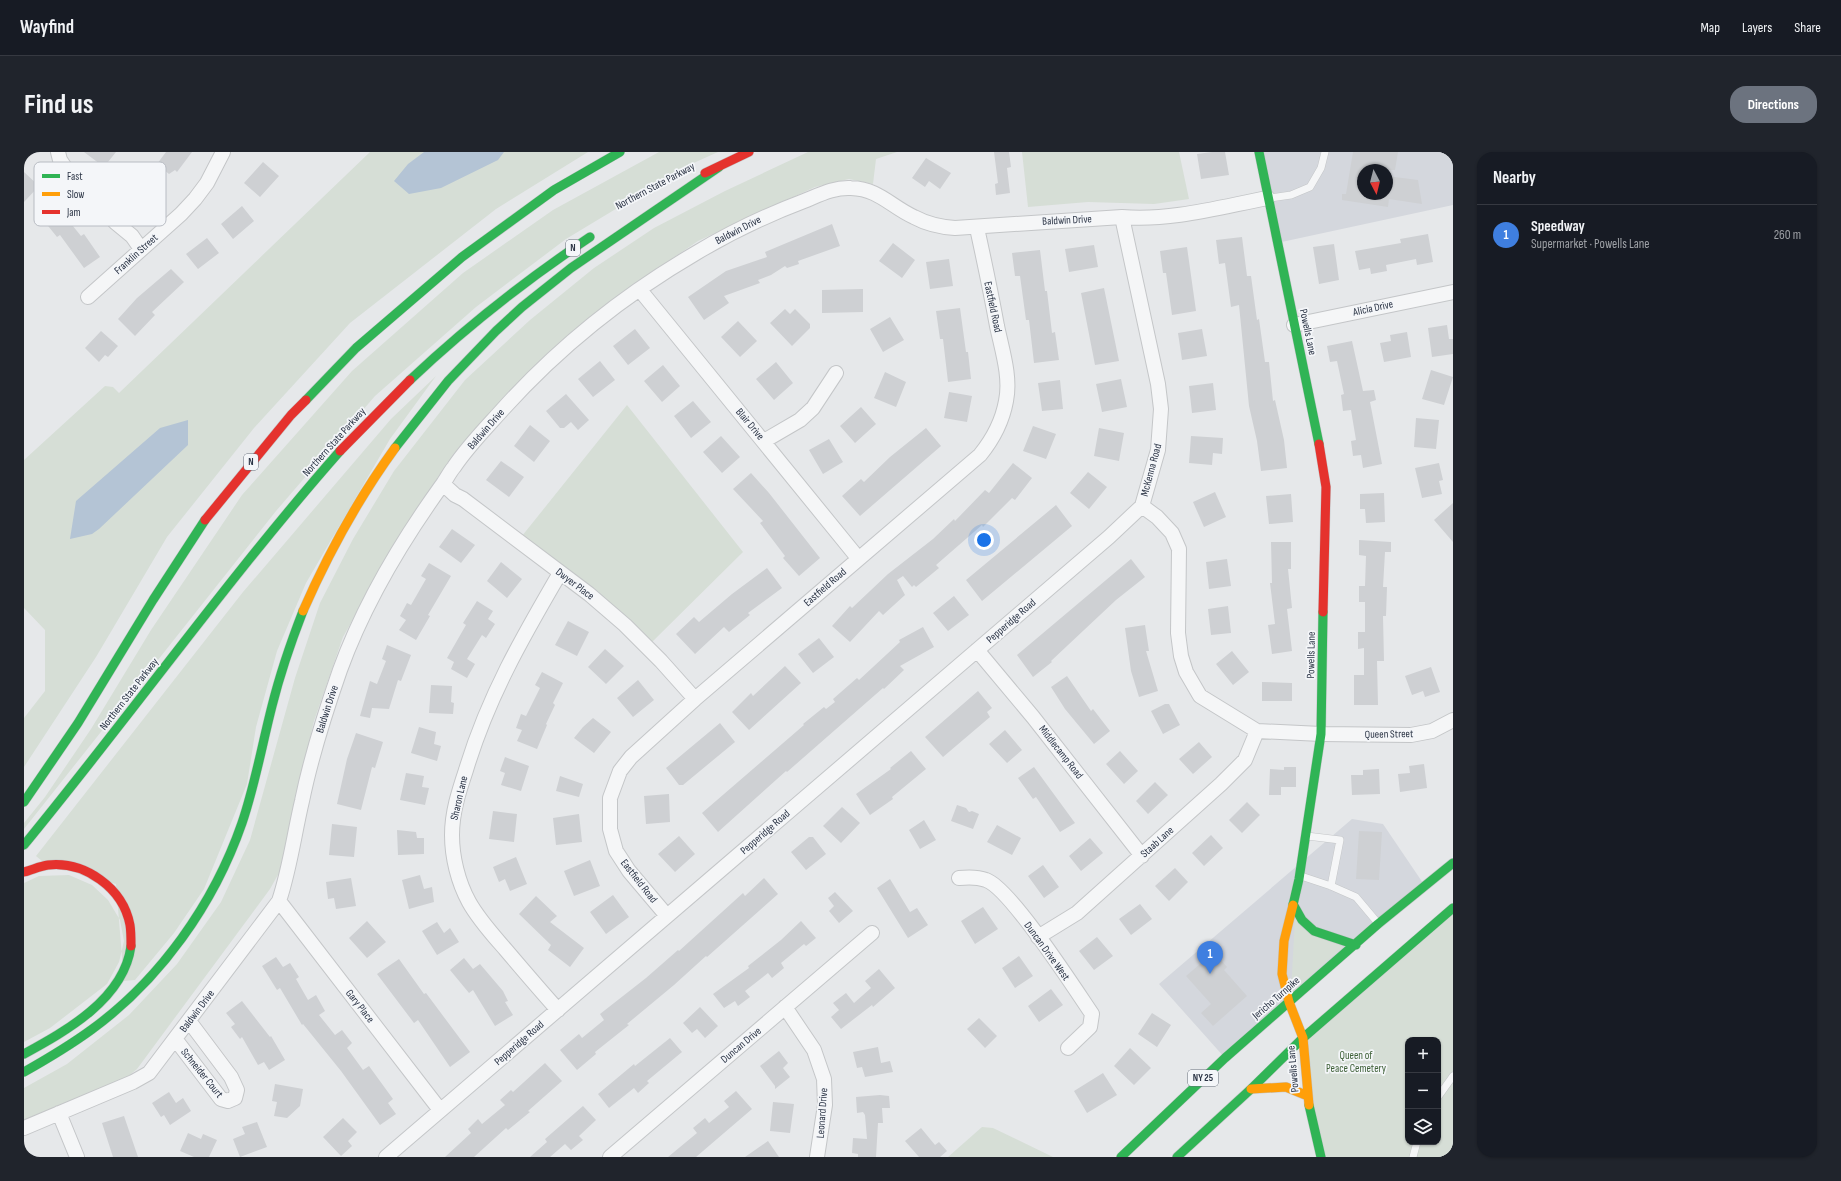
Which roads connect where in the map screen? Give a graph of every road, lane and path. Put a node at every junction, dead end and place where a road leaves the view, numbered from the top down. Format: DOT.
graph roads {
  1 [pos="58,152"];
  2 [pos="223,152"];
  3 [pos="620,152"];
  4 [pos="749,152"];
  5 [pos="1259,152"];
  6 [pos="1325,152"];
  7 [pos="61,162"];
  8 [pos="719,166"];
  9 [pos="554,190"];
  10 [pos="664,194"];
  11 [pos="1268,198"];
  12 [pos="1122,217"];
  13 [pos="501,218"];
  14 [pos="120,226"];
  15 [pos="977,228"];
  16 [pos="596,233"];
  17 [pos="141,248"];
  18 [pos="640,290"];
  19 [pos="1453,292"];
  20 [pos="88,297"];
  21 [pos="1294,325"];
  22 [pos="836,372"];
  23 [pos="764,441"];
  24 [pos="443,484"];
  25 [pos="1142,506"];
  26 [pos="201,510"];
  27 [pos="192,522"];
  28 [pos="858,558"];
  29 [pos="560,573"];
  30 [pos="977,650"];
  31 [pos="695,699"];
  32 [pos="1453,720"];
  33 [pos="1257,731"];
  34 [pos="1321,734"];
  35 [pos="24,802"];
  36 [pos="1306,836"];
  37 [pos="24,845"];
  38 [pos="1142,856"];
  39 [pos="1453,863"];
  40 [pos="24,872"];
  41 [pos="1299,876"];
  42 [pos="959,878"];
  43 [pos="1331,886"];
  44 [pos="279,902"];
  45 [pos="1293,904"];
  46 [pos="1453,908"];
  47 [pos="667,916"];
  48 [pos="1378,924"];
  49 [pos="872,933"];
  50 [pos="1038,937"];
  51 [pos="1356,945"];
  52 [pos="1289,1002"];
  53 [pos="785,1007"];
  54 [pos="558,1010"];
  55 [pos="189,1021"];
  56 [pos="1303,1038"];
  57 [pos="176,1040"];
  58 [pos="1068,1048"];
  59 [pos="24,1054"];
  60 [pos="24,1072"];
  61 [pos="1453,1076"];
  62 [pos="1251,1089"];
  63 [pos="1441,1093"];
  64 [pos="1308,1096"];
  65 [pos="440,1110"];
  66 [pos="60,1113"];
  67 [pos="24,1128"];
  68 [pos="1416,1145"];
  69 [pos="77,1157"];
  70 [pos="386,1157"];
  71 [pos="610,1157"];
  72 [pos="817,1157"];
  73 [pos="1121,1157"];
  74 [pos="1177,1157"];
  75 [pos="1321,1157"];
  76 [pos="1413,1157"];
  1 -- 7 [label="street"];
  2 -- 17 [label="street, Franklin Street"];
  3 -- 9 [label="main road, N"];
  4 -- 8 [label="main road, Northern State Parkway"];
  5 -- 11 [label="main road, Powells Lane"];
  6 -- 11 [label="lane"];
  8 -- 10 [label="main road, Northern State Parkway"];
  8 -- 60 [label="main road"];
  9 -- 13 [label="main road"];
  9 -- 35 [label="main road, N"];
  11 -- 12 [label="street, Baldwin Drive"];
  11 -- 21 [label="main road, Powells Lane"];
  12 -- 15 [label="street, Baldwin Drive"];
  12 -- 25 [label="street, McKenna Road"];
  14 -- 17 [label="street"];
  15 -- 18 [label="street, Baldwin Drive"];
  15 -- 28 [label="street, Eastfield Road"];
  16 -- 37 [label="main road, Northern State Parkway / N"];
  17 -- 20 [label="street, Franklin Street"];
  18 -- 23 [label="street, Blair Drive"];
  18 -- 24 [label="street, Baldwin Drive"];
  19 -- 21 [label="street, Alicia Drive"];
  21 -- 34 [label="main road, Powells Lane"];
  22 -- 23 [label="street"];
  23 -- 28 [label="street, Blair Drive"];
  24 -- 29 [label="street, Dwyer Place"];
  24 -- 44 [label="street, Baldwin Drive"];
  25 -- 30 [label="street, Pepperidge Road"];
  25 -- 33 [label="street, McKenna Road"];
  26 -- 27 [label="main road"];
  28 -- 31 [label="street, Eastfield Road"];
  29 -- 31 [label="street, Dwyer Place"];
  29 -- 54 [label="street, Sharon Lane"];
  30 -- 38 [label="street, Middlecamp Road"];
  30 -- 47 [label="street, Pepperidge Road"];
  31 -- 47 [label="street, Eastfield Road"];
  32 -- 34 [label="street, Queen Street"];
  33 -- 34 [label="street, McKenna Road"];
  33 -- 38 [label="street, Staab Lane"];
  34 -- 36 [label="main road, Powells Lane"];
  36 -- 41 [label="main road, Powells Lane"];
  36 -- 43 [label="lane"];
  38 -- 50 [label="street, Staab Lane"];
  39 -- 48 [label="main road, Jericho Turnpike / NY 25"];
  40 -- 59 [label="main road"];
  41 -- 43 [label="lane"];
  41 -- 45 [label="main road, Powells Lane"];
  42 -- 50 [label="street, Duncan Drive West"];
  43 -- 48 [label="lane"];
  44 -- 55 [label="street, Baldwin Drive"];
  44 -- 65 [label="street, Gary Place"];
  45 -- 51 [label="main road"];
  45 -- 52 [label="main road, Powells Lane"];
  46 -- 56 [label="main road"];
  47 -- 54 [label="street, Pepperidge Road"];
  48 -- 51 [label="main road, Jericho Turnpike / NY 25"];
  49 -- 53 [label="street, Duncan Drive"];
  50 -- 58 [label="street, Duncan Drive West"];
  51 -- 52 [label="main road, Jericho Turnpike / NY 25"];
  52 -- 56 [label="main road, Powells Lane"];
  52 -- 73 [label="main road, Jericho Turnpike / NY 25"];
  53 -- 71 [label="street, Duncan Drive"];
  53 -- 72 [label="street, Leonard Drive"];
  54 -- 65 [label="street, Pepperidge Road"];
  55 -- 57 [label="street, Baldwin Drive"];
  55 -- 57 [label="street, Schneider Court"];
  56 -- 62 [label="main road"];
  56 -- 64 [label="main road, Powells Lane"];
  57 -- 66 [label="street, Baldwin Drive"];
  61 -- 63 [label="lane"];
  62 -- 64 [label="main road"];
  62 -- 74 [label="main road"];
  64 -- 75 [label="main road, Powells Lane"];
  65 -- 70 [label="street, Pepperidge Road"];
  66 -- 67 [label="street, Baldwin Drive"];
  66 -- 69 [label="street"];
  68 -- 76 [label="lane"];
}
